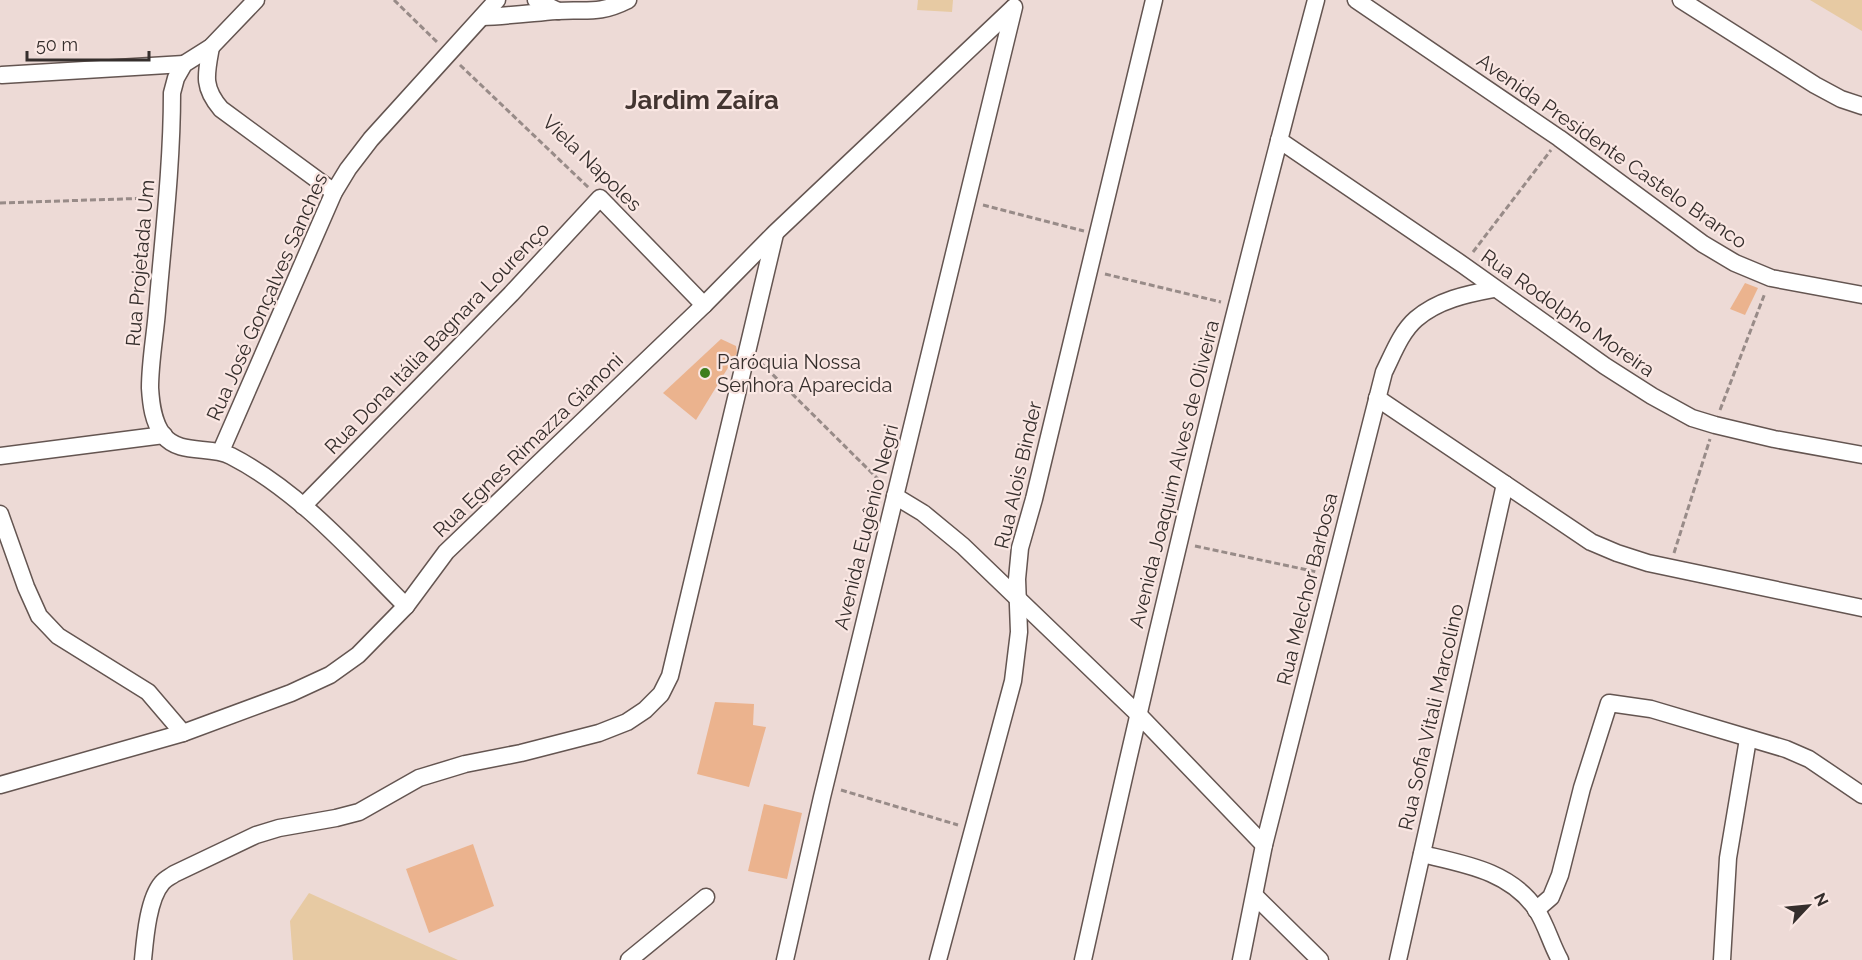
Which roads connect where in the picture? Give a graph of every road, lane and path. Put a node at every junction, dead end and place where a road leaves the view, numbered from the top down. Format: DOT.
graph roads {
  1 [pos="256,0"];
  2 [pos="394,0"];
  3 [pos="498,0"];
  4 [pos="536,0"];
  5 [pos="628,0"];
  6 [pos="1154,0"];
  7 [pos="1316,0"];
  8 [pos="1356,0"];
  9 [pos="1682,0"];
  10 [pos="1014,4"];
  11 [pos="558,11"];
  12 [pos="482,17"];
  13 [pos="211,47"];
  14 [pos="449,54"];
  15 [pos="184,64"];
  16 [pos="2,75"];
  17 [pos="1862,106"];
  18 [pos="1559,138"];
  19 [pos="1279,140"];
  20 [pos="334,192"];
  21 [pos="167,198"];
  22 [pos="600,198"];
  23 [pos="967,201"];
  24 [pos="0,203"];
  25 [pos="775,233"];
  26 [pos="1097,234"];
  27 [pos="1463,265"];
  28 [pos="1089,270"];
  29 [pos="1772,278"];
  30 [pos="1494,289"];
  31 [pos="1862,295"];
  32 [pos="704,305"];
  33 [pos="1237,306"];
  34 [pos="748,350"];
  35 [pos="1377,398"];
  36 [pos="1715,425"];
  37 [pos="164,435"];
  38 [pos="221,451"];
  39 [pos="1862,455"];
  40 [pos="0,456"];
  41 [pos="1505,484"];
  42 [pos="895,496"];
  43 [pos="303,506"];
  44 [pos="0,514"];
  45 [pos="1178,543"];
  46 [pos="1670,568"];
  47 [pos="1332,575"];
  48 [pos="1017,598"];
  49 [pos="406,606"];
  50 [pos="1862,608"];
  51 [pos="1138,714"];
  52 [pos="183,733"];
  53 [pos="1748,738"];
  54 [pos="0,785"];
  55 [pos="825,785"];
  56 [pos="1862,795"];
  57 [pos="973,829"];
  58 [pos="1264,845"];
  59 [pos="1422,854"];
  60 [pos="1255,896"];
  61 [pos="706,897"];
  62 [pos="1536,910"];
  63 [pos="142,960"];
  64 [pos="629,960"];
  65 [pos="785,960"];
  66 [pos="938,960"];
  67 [pos="1083,960"];
  68 [pos="1241,960"];
  69 [pos="1320,960"];
  70 [pos="1398,960"];
  71 [pos="1560,960"];
  72 [pos="1722,960"];
  1 -- 13 [label="street"];
  2 -- 14 [label="path, Viela Napoles"];
  3 -- 12 [label="street, Rua José Gonçalves Sanches"];
  4 -- 11 [label="street"];
  5 -- 11 [label="street"];
  6 -- 26 [label="street, Rua Alois Binder"];
  7 -- 19 [label="street, Avenida Joaquim Alves de Oliveira"];
  8 -- 18 [label="street, Avenida Presidente Castelo Branco"];
  9 -- 17 [label="street"];
  10 -- 23 [label="street, Avenida Eugênio Negri"];
  10 -- 25 [label="street, Rua Egnes Rimazza Gianoni"];
  11 -- 12 [label="street"];
  12 -- 14 [label="street, Rua José Gonçalves Sanches"];
  13 -- 15 [label="street"];
  13 -- 20 [label="street"];
  14 -- 20 [label="street, Rua José Gonçalves Sanches"];
  14 -- 22 [label="path, Viela Napoles"];
  15 -- 16 [label="street"];
  15 -- 21 [label="street, Rua Projetada Um"];
  18 -- 27 [label="path"];
  18 -- 29 [label="street, Avenida Presidente Castelo Branco"];
  19 -- 27 [label="street, Rua Rodolpho Moreira"];
  19 -- 33 [label="street, Avenida Joaquim Alves de Oliveira"];
  20 -- 38 [label="street, Rua José Gonçalves Sanches"];
  21 -- 24 [label="path"];
  21 -- 37 [label="street, Rua Projetada Um"];
  22 -- 32 [label="street, Viela Napoles"];
  22 -- 43 [label="street, Rua Dona Itália Bagnara Lourenço"];
  23 -- 26 [label="path"];
  23 -- 42 [label="street, Avenida Eugênio Negri"];
  25 -- 32 [label="street, Rua Egnes Rimazza Gianoni"];
  25 -- 34 [label="street"];
  26 -- 28 [label="street, Rua Alois Binder"];
  27 -- 30 [label="street, Rua Rodolpho Moreira"];
  28 -- 33 [label="path"];
  28 -- 48 [label="street, Rua Alois Binder"];
  29 -- 31 [label="street, Avenida Presidente Castelo Branco"];
  29 -- 36 [label="path"];
  30 -- 35 [label="street, Rua Melchor Barbosa"];
  30 -- 36 [label="street, Rua Rodolpho Moreira"];
  32 -- 49 [label="street, Rua Egnes Rimazza Gianoni"];
  33 -- 45 [label="street, Avenida Joaquim Alves de Oliveira"];
  34 -- 42 [label="path"];
  34 -- 63 [label="street"];
  35 -- 41 [label="street"];
  35 -- 47 [label="street, Rua Melchor Barbosa"];
  36 -- 39 [label="street, Rua Rodolpho Moreira"];
  36 -- 46 [label="path"];
  37 -- 38 [label="street"];
  37 -- 40 [label="street"];
  38 -- 43 [label="street"];
  41 -- 46 [label="street"];
  41 -- 59 [label="street, Rua Sofia Vitali Marcolino"];
  42 -- 48 [label="street"];
  42 -- 55 [label="street, Avenida Eugênio Negri"];
  43 -- 49 [label="street"];
  44 -- 52 [label="street"];
  45 -- 47 [label="path"];
  45 -- 51 [label="street, Avenida Joaquim Alves de Oliveira"];
  46 -- 50 [label="street"];
  47 -- 58 [label="street, Rua Melchor Barbosa"];
  48 -- 51 [label="street"];
  48 -- 57 [label="street, Rua Alois Binder"];
  49 -- 52 [label="street, Rua Egnes Rimazza Gianoni"];
  51 -- 58 [label="street"];
  51 -- 67 [label="street, Avenida Joaquim Alves de Oliveira"];
  52 -- 54 [label="street, Rua Egnes Rimazza Gianoni"];
  53 -- 56 [label="street"];
  53 -- 62 [label="street"];
  53 -- 72 [label="street"];
  55 -- 57 [label="path"];
  55 -- 65 [label="street, Avenida Eugênio Negri"];
  57 -- 66 [label="street, Rua Alois Binder"];
  58 -- 60 [label="street, Rua Melchor Barbosa"];
  59 -- 62 [label="street"];
  59 -- 70 [label="street, Rua Sofia Vitali Marcolino"];
  60 -- 68 [label="street, Rua Melchor Barbosa"];
  60 -- 69 [label="street"];
  61 -- 64 [label="street"];
  62 -- 71 [label="street"];
}
